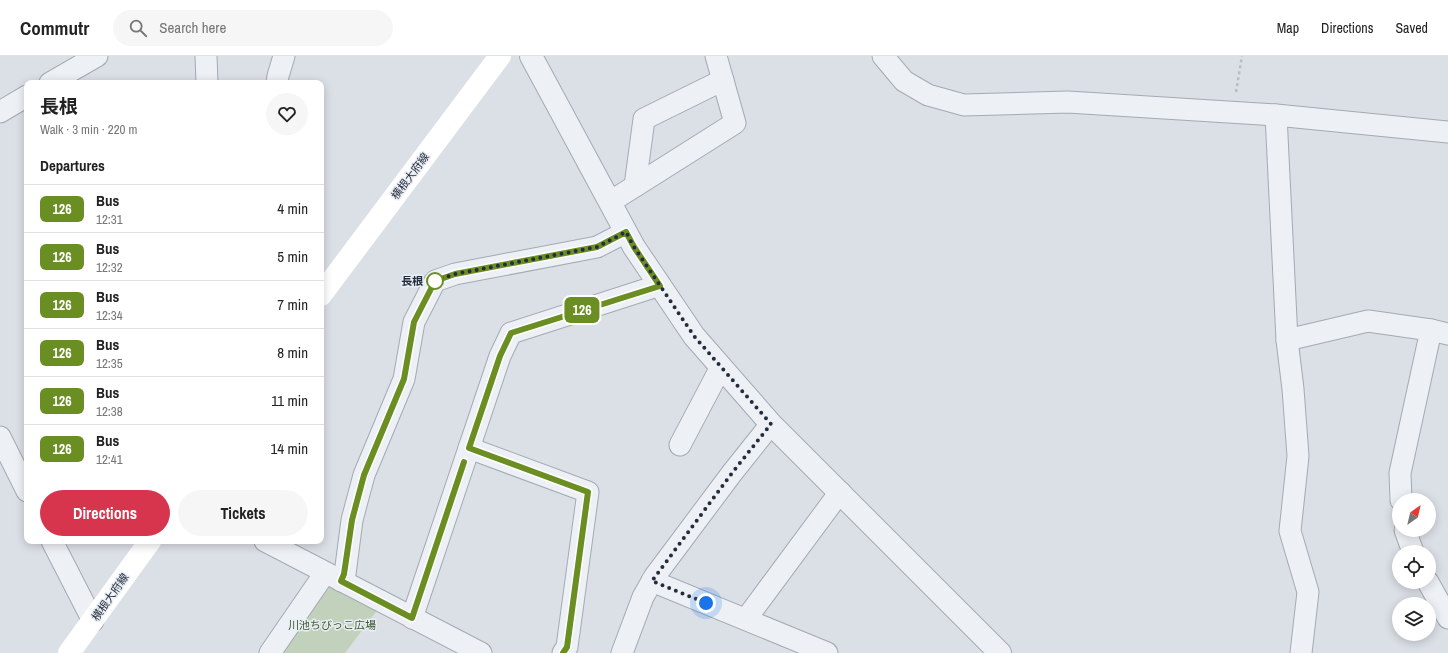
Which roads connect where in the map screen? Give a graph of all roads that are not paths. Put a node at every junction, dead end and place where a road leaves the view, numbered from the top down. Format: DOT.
graph roads {
  1 [pos="97,56"];
  2 [pos="206,56"];
  3 [pos="284,56"];
  4 [pos="500,56"];
  5 [pos="531,56"];
  6 [pos="716,56"];
  7 [pos="883,56"];
  8 [pos="55,80"];
  9 [pos="207,80"];
  10 [pos="277,80"];
  11 [pos="723,80"];
  12 [pos="24,98"];
  13 [pos="0,112"];
  14 [pos="1276,115"];
  15 [pos="1448,132"];
  16 [pos="635,186"];
  17 [pos="610,202"];
  18 [pos="626,232"];
  19 [pos="660,286"];
  20 [pos="324,291"];
  21 [pos="1440,332"];
  22 [pos="1287,340"];
  23 [pos="721,367"];
  24 [pos="771,424"];
  25 [pos="0,437"];
  26 [pos="680,445"];
  27 [pos="469,448"];
  28 [pos="24,484"];
  29 [pos="840,492"];
  30 [pos="1401,493"];
  31 [pos="54,544"];
  32 [pos="148,544"];
  33 [pos="271,544"];
  34 [pos="333,577"];
  35 [pos="652,581"];
  36 [pos="1432,589"];
  37 [pos="412,618"];
  38 [pos="1448,618"];
  39 [pos="746,619"];
  40 [pos="93,621"];
  41 [pos="467,650"];
  42 [pos="69,653"];
  43 [pos="270,653"];
  44 [pos="563,653"];
  45 [pos="622,653"];
  46 [pos="827,653"];
  47 [pos="1000,653"];
  48 [pos="1301,653"];
  1 -- 8 [label="street"];
  2 -- 9 [label="street"];
  3 -- 10 [label="street"];
  4 -- 20 [label="main road, 横根大府線"];
  5 -- 17 [label="street"];
  6 -- 11 [label="street"];
  7 -- 14 [label="street"];
  11 -- 16 [label="street"];
  11 -- 16 [label="street"];
  12 -- 13 [label="street"];
  14 -- 15 [label="street"];
  14 -- 22 [label="street"];
  16 -- 17 [label="street"];
  17 -- 18 [label="street"];
  18 -- 19 [label="street"];
  18 -- 34 [label="street"];
  19 -- 23 [label="street"];
  19 -- 27 [label="street"];
  21 -- 22 [label="street"];
  21 -- 30 [label="street"];
  22 -- 48 [label="street"];
  23 -- 24 [label="street"];
  23 -- 26 [label="street"];
  24 -- 29 [label="street"];
  24 -- 35 [label="street"];
  25 -- 28 [label="street"];
  27 -- 37 [label="street"];
  27 -- 44 [label="street"];
  29 -- 39 [label="street"];
  29 -- 47 [label="street"];
  31 -- 40 [label="street"];
  32 -- 40 [label="main road, 横根大府線"];
  33 -- 34 [label="street"];
  34 -- 37 [label="street"];
  34 -- 43 [label="street"];
  35 -- 39 [label="street"];
  35 -- 45 [label="street"];
  36 -- 38 [label="street"];
  37 -- 41 [label="street"];
  39 -- 46 [label="street"];
  40 -- 42 [label="main road, 横根大府線"];
}
